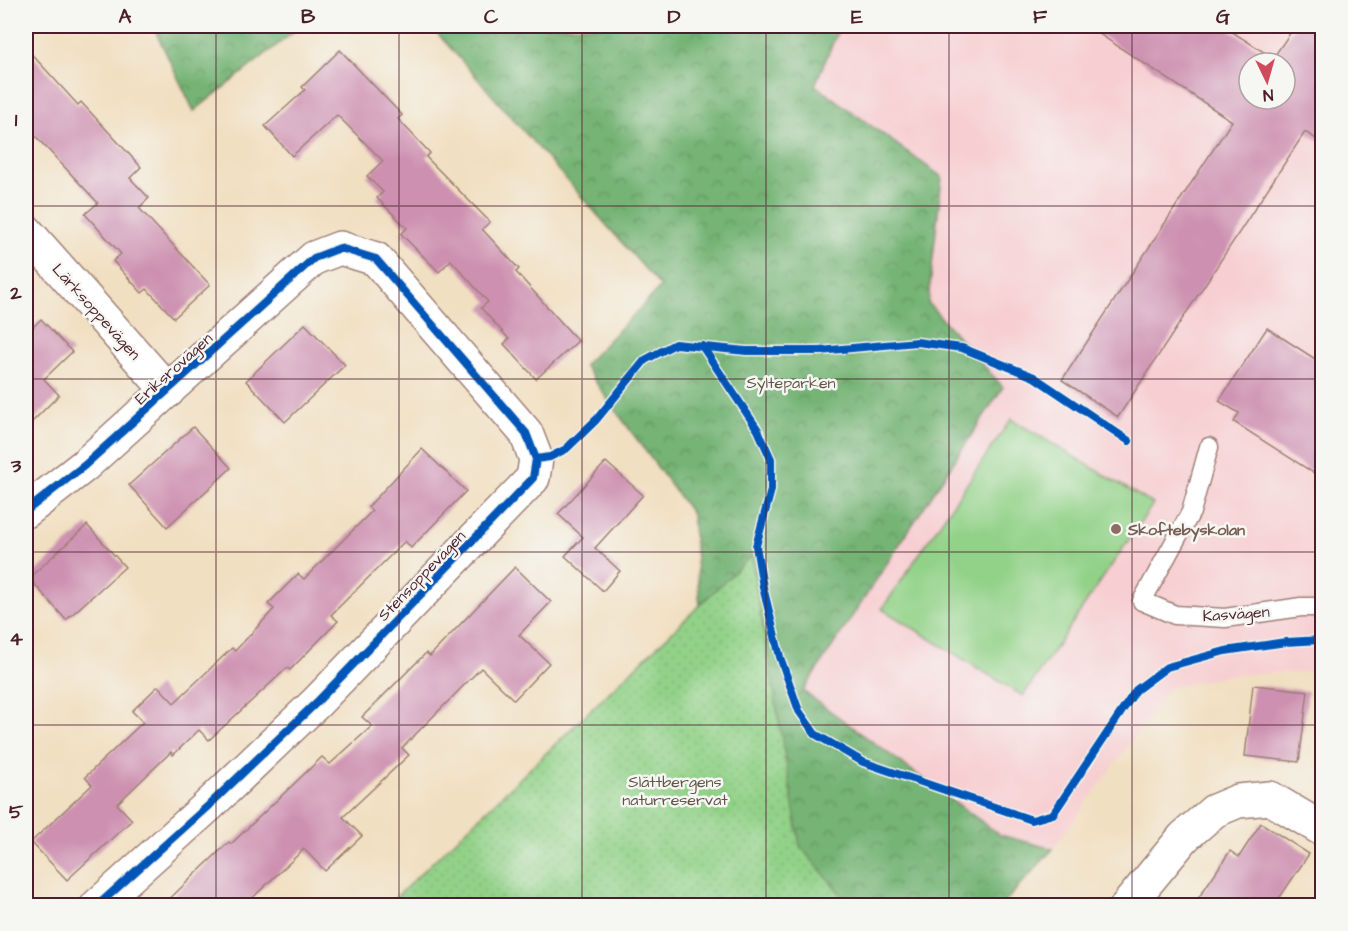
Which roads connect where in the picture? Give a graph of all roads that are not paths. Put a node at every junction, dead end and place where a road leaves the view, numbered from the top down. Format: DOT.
graph roads {
  1 [pos="26,231"];
  2 [pos="340,248"];
  3 [pos="168,390"];
  4 [pos="1209,447"];
  5 [pos="26,511"];
  6 [pos="1323,607"];
  7 [pos="1323,829"];
  8 [pos="97,906"];
  9 [pos="1127,906"];
  1 -- 3 [label="street, Lärksoppevägen"];
  2 -- 3 [label="street, Eriksrovägen"];
  2 -- 8 [label="street, Stensoppevägen"];
  3 -- 5 [label="street, Eriksrovägen"];
  4 -- 6 [label="lane, Kasvägen"];
  7 -- 9 [label="street"];
}
